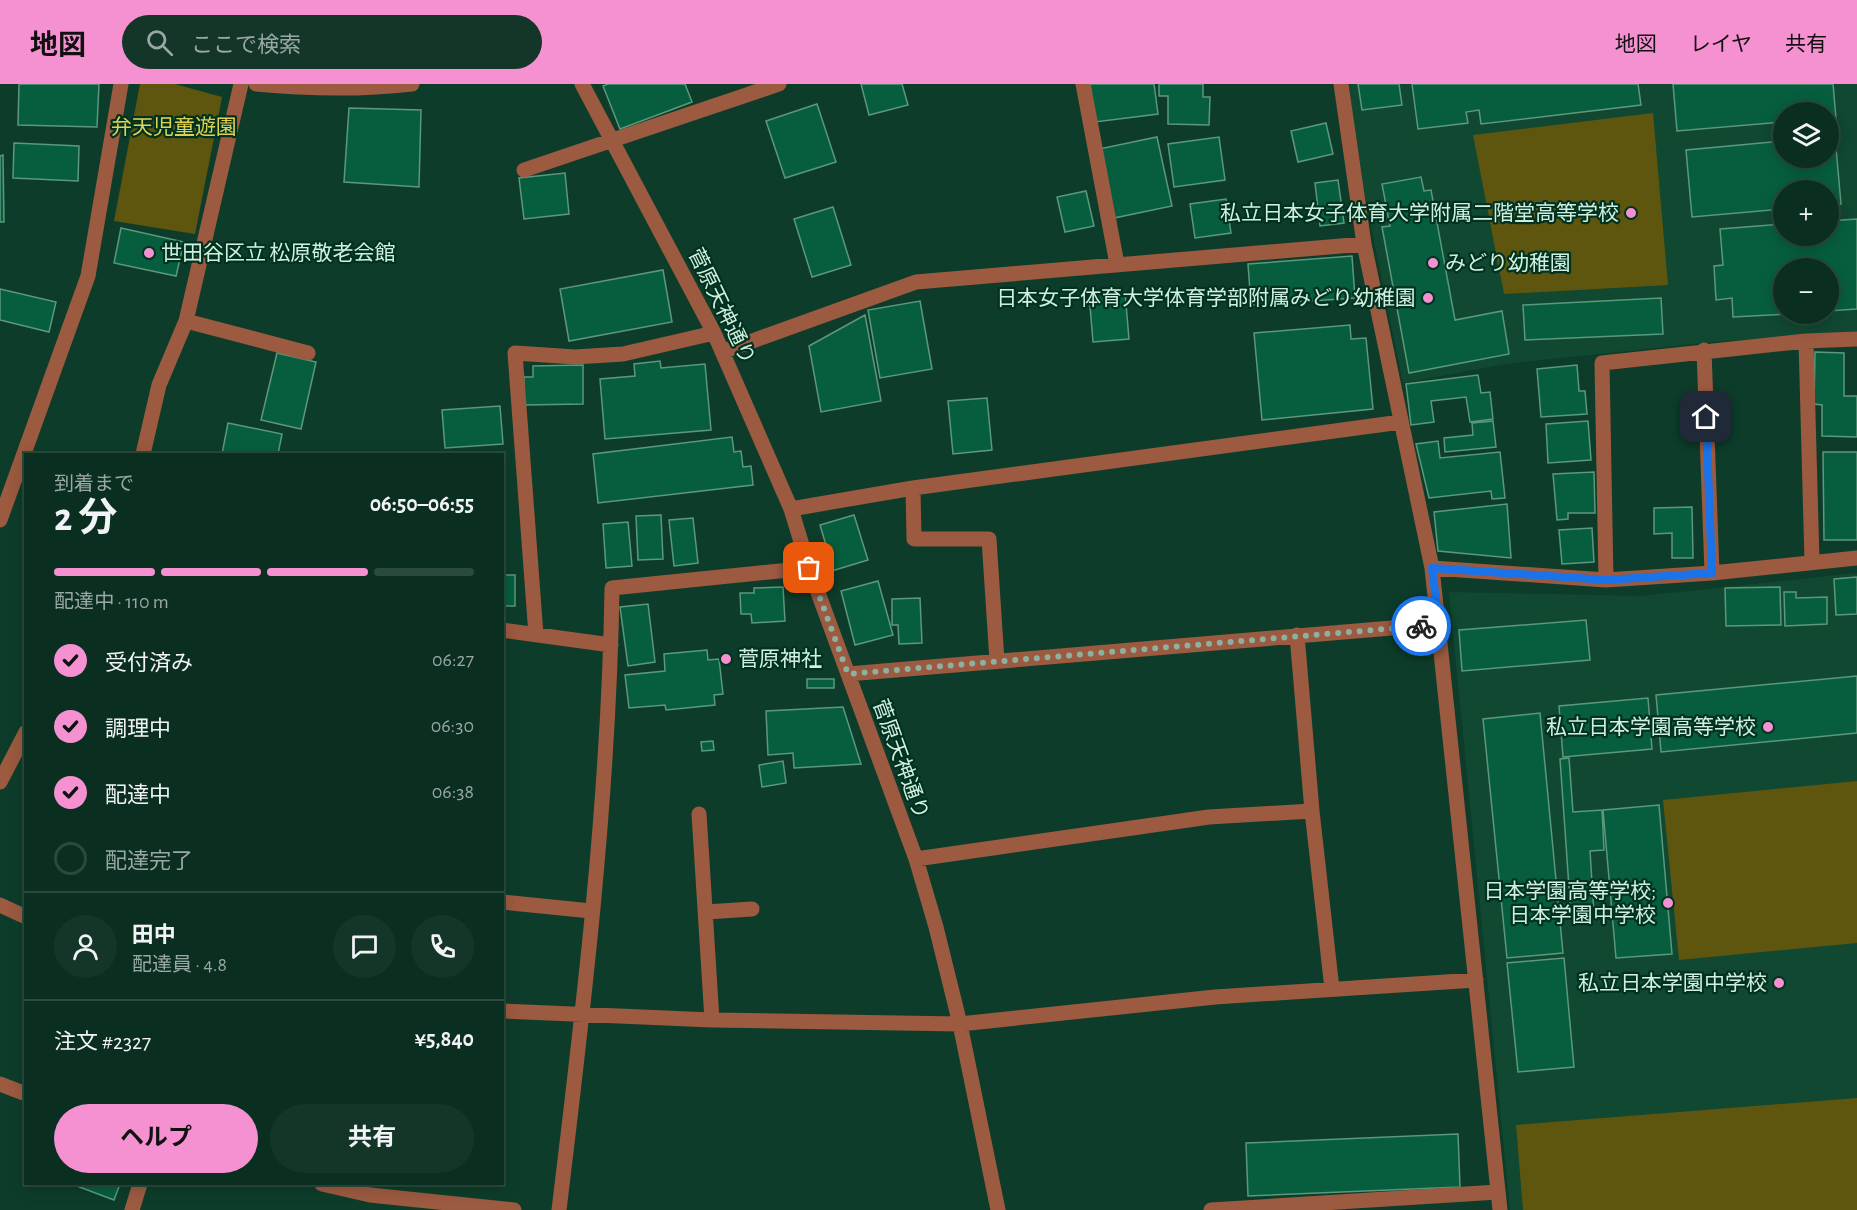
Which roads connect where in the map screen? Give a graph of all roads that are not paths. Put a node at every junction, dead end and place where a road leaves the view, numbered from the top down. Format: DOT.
graph roads {
  1 [pos="121,84"];
  2 [pos="241,84"];
  3 [pos="256,84"];
  4 [pos="412,84"];
  5 [pos="582,84"];
  6 [pos="779,84"];
  7 [pos="1083,84"];
  8 [pos="1341,84"];
  9 [pos="374,86"];
  10 [pos="612,141"];
  11 [pos="525,170"];
  12 [pos="1364,244"];
  13 [pos="1117,264"];
  14 [pos="186,321"];
  15 [pos="714,333"];
  16 [pos="1857,339"];
  17 [pos="1806,341"];
  18 [pos="1704,350"];
  19 [pos="722,352"];
  20 [pos="308,353"];
  21 [pos="1401,422"];
  22 [pos="24,453"];
  23 [pos="24,453"];
  24 [pos="143,453"];
  25 [pos="913,488"];
  26 [pos="791,509"];
  27 [pos="0,520"];
  28 [pos="1857,558"];
  29 [pos="1812,562"];
  30 [pos="809,568"];
  31 [pos="1432,568"];
  32 [pos="1712,573"];
  33 [pos="1606,580"];
  34 [pos="1439,624"];
  35 [pos="504,630"];
  36 [pos="536,635"];
  37 [pos="1297,635"];
  38 [pos="611,645"];
  39 [pos="996,661"];
  40 [pos="848,674"];
  41 [pos="24,736"];
  42 [pos="0,782"];
  43 [pos="1312,811"];
  44 [pos="699,814"];
  45 [pos="916,859"];
  46 [pos="504,902"];
  47 [pos="0,905"];
  48 [pos="752,909"];
  49 [pos="591,911"];
  50 [pos="706,912"];
  51 [pos="24,916"];
  52 [pos="1476,980"];
  53 [pos="1332,989"];
  54 [pos="504,1011"];
  55 [pos="582,1015"];
  56 [pos="712,1020"];
  57 [pos="960,1024"];
  58 [pos="0,1084"];
  59 [pos="24,1093"];
  60 [pos="140,1185"];
  61 [pos="326,1185"];
  62 [pos="1498,1192"];
  63 [pos="132,1210"];
  64 [pos="514,1210"];
  65 [pos="559,1210"];
  66 [pos="998,1210"];
  67 [pos="1211,1210"];
  68 [pos="1500,1210"];
  1 -- 23 [label="street"];
  2 -- 14 [label="street"];
  3 -- 9 [label="street"];
  4 -- 9 [label="street"];
  5 -- 10 [label="street, 菅原天神通り"];
  6 -- 10 [label="street"];
  7 -- 13 [label="street"];
  8 -- 12 [label="street"];
  10 -- 11 [label="street"];
  10 -- 15 [label="street, 菅原天神通り"];
  12 -- 13 [label="street"];
  12 -- 21 [label="street"];
  13 -- 19 [label="street"];
  14 -- 20 [label="street"];
  14 -- 24 [label="street"];
  15 -- 19 [label="street, 菅原天神通り"];
  15 -- 36 [label="street"];
  16 -- 17 [label="street"];
  17 -- 18 [label="street"];
  17 -- 29 [label="street"];
  18 -- 32 [label="street"];
  18 -- 33 [label="street"];
  19 -- 26 [label="street, 菅原天神通り"];
  21 -- 25 [label="street"];
  21 -- 31 [label="street"];
  22 -- 27 [label="street"];
  25 -- 26 [label="street"];
  25 -- 39 [label="street"];
  26 -- 30 [label="street, 菅原天神通り"];
  28 -- 29 [label="street"];
  29 -- 32 [label="street"];
  30 -- 38 [label="street"];
  30 -- 40 [label="street, 菅原天神通り"];
  31 -- 33 [label="street"];
  31 -- 34 [label="street"];
  32 -- 33 [label="street"];
  34 -- 37 [label="street"];
  34 -- 52 [label="street"];
  35 -- 36 [label="street"];
  36 -- 38 [label="street"];
  37 -- 39 [label="street"];
  37 -- 43 [label="street"];
  38 -- 49 [label="street"];
  39 -- 40 [label="street"];
  40 -- 45 [label="street, 菅原天神通り"];
  41 -- 42 [label="street"];
  43 -- 45 [label="street"];
  43 -- 53 [label="street"];
  44 -- 50 [label="street"];
  45 -- 57 [label="street, 菅原天神通り"];
  46 -- 49 [label="street"];
  47 -- 51 [label="street"];
  48 -- 50 [label="street"];
  49 -- 55 [label="street"];
  50 -- 56 [label="street"];
  52 -- 53 [label="street"];
  52 -- 62 [label="street"];
  53 -- 57 [label="street"];
  54 -- 55 [label="street"];
  55 -- 56 [label="street"];
  55 -- 65 [label="street"];
  56 -- 57 [label="street"];
  57 -- 66 [label="street, 菅原天神通り"];
  58 -- 59 [label="street"];
  60 -- 63 [label="street"];
  61 -- 64 [label="street"];
  62 -- 67 [label="street"];
  62 -- 68 [label="street"];
}
